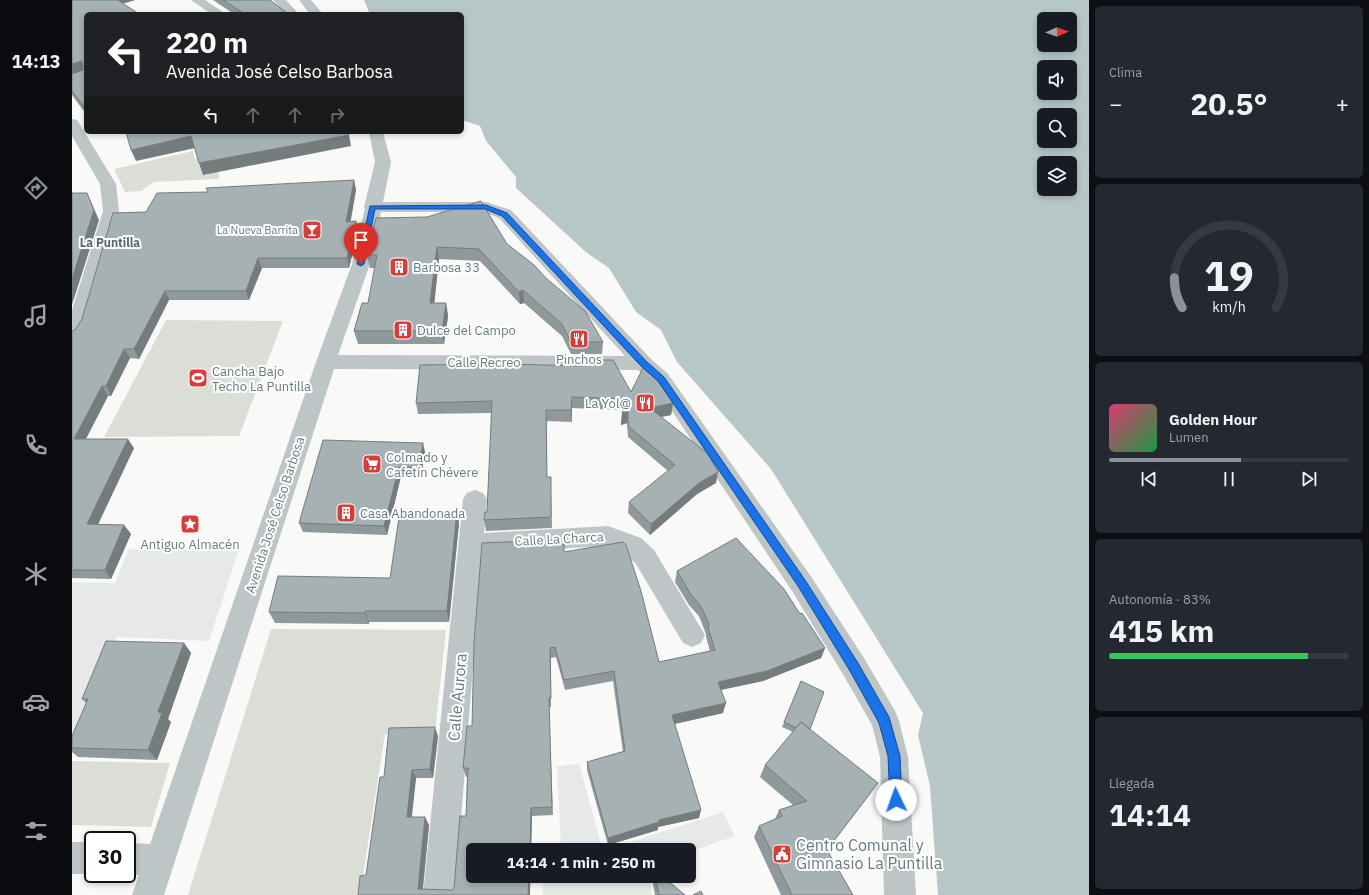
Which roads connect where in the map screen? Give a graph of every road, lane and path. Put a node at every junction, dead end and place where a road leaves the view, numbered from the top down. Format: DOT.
graph roads {
  1 [pos="197,0"];
  2 [pos="279,0"];
  3 [pos="305,0"];
  4 [pos="217,12"];
  5 [pos="291,12"];
  6 [pos="315,12"];
  7 [pos="72,123"];
  8 [pos="376,134"];
  9 [pos="372,207"];
  10 [pos="72,334"];
  11 [pos="326,362"];
  12 [pos="643,363"];
  13 [pos="475,498"];
  14 [pos="471,544"];
  15 [pos="692,635"];
  16 [pos="72,858"];
  17 [pos="84,858"];
  18 [pos="136,859"];
  19 [pos="160,860"];
  20 [pos="148,895"];
  21 [pos="439,895"];
  22 [pos="900,895"];
  1 -- 4 [label="street"];
  2 -- 5 [label="street"];
  3 -- 6 [label="street"];
  7 -- 10 [label="street"];
  8 -- 9 [label="street, Avenida José Celso Barbosa"];
  9 -- 11 [label="street, Avenida José Celso Barbosa"];
  9 -- 12 [label="street"];
  11 -- 12 [label="street, Calle Recreo"];
  11 -- 19 [label="street, Avenida José Celso Barbosa"];
  12 -- 22 [label="street"];
  13 -- 14 [label="street, Calle Aurora"];
  14 -- 15 [label="street, Calle La Charca"];
  14 -- 21 [label="street, Calle Aurora"];
  16 -- 17 [label="street"];
  18 -- 19 [label="street"];
  19 -- 20 [label="street, Avenida José Celso Barbosa"];
}
